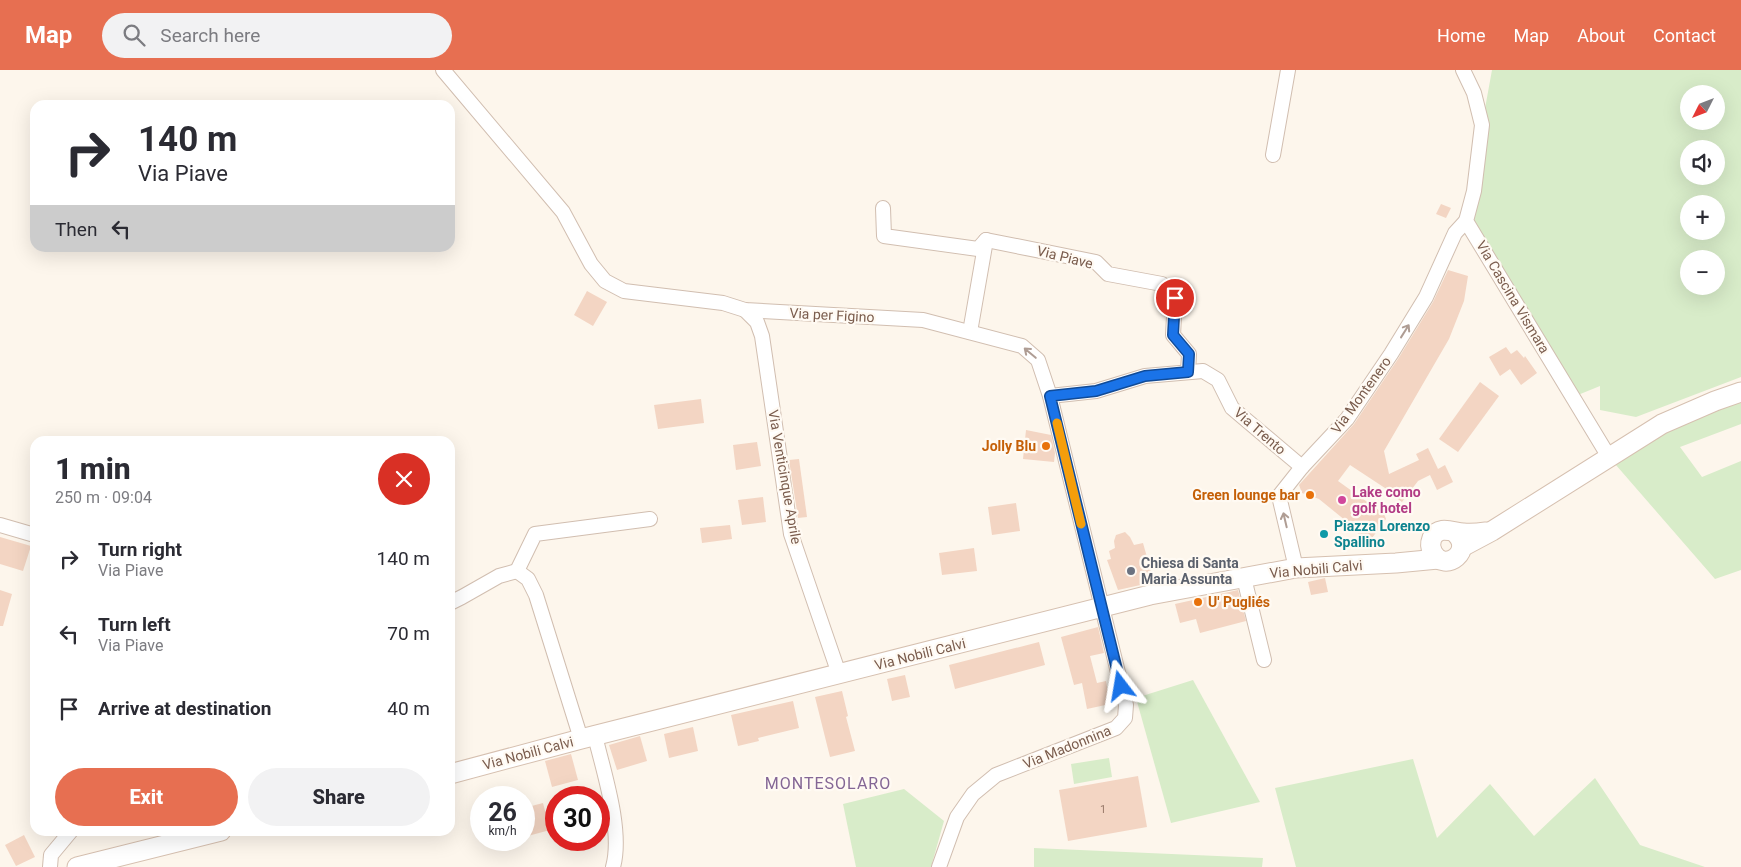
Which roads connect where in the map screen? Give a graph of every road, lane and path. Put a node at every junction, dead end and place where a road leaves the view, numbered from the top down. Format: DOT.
graph roads {
  1 [pos="443,70"];
  2 [pos="1288,70"];
  3 [pos="1463,70"];
  4 [pos="1273,155"];
  5 [pos="883,208"];
  6 [pos="1466,221"];
  7 [pos="986,240"];
  8 [pos="745,310"];
  9 [pos="970,332"];
  10 [pos="1188,372"];
  11 [pos="1741,392"];
  12 [pos="1050,396"];
  13 [pos="1609,457"];
  14 [pos="1302,467"];
  15 [pos="650,519"];
  16 [pos="0,525"];
  17 [pos="30,534"];
  18 [pos="1432,539"];
  19 [pos="1458,540"];
  20 [pos="1438,559"];
  21 [pos="1396,563"];
  22 [pos="1296,568"];
  23 [pos="517,571"];
  24 [pos="1244,578"];
  25 [pos="455,600"];
  26 [pos="1102,608"];
  27 [pos="1264,660"];
  28 [pos="839,674"];
  29 [pos="588,737"];
  30 [pos="455,773"];
  31 [pos="67,836"];
  32 [pos="201,836"];
  33 [pos="50,867"];
  34 [pos="77,867"];
  35 [pos="612,867"];
  36 [pos="939,867"];
  1 -- 8 [label="street, Via per Figino"];
  2 -- 4 [label="street"];
  3 -- 6 [label="street"];
  5 -- 7 [label="street"];
  6 -- 13 [label="street, Via Cascina Vismara"];
  14 -- 6 [label="street, Via Montenero, one-way"];
  7 -- 9 [label="street"];
  7 -- 10 [label="street, Via Piave"];
  8 -- 9 [label="street, Via per Figino"];
  8 -- 28 [label="street, Via Venticinque Aprile"];
  12 -- 9 [label="street, Via per Figino, one-way"];
  10 -- 12 [label="street"];
  10 -- 14 [label="street, Via Trento"];
  11 -- 13 [label="main road"];
  12 -- 26 [label="street, Via Madonnina"];
  13 -- 19 [label="main road"];
  22 -- 14 [label="street, Via Montenero, one-way"];
  15 -- 23 [label="street"];
  16 -- 17 [label="street"];
  18 -- 19 [label="main road"];
  18 -- 20 [label="main road"];
  18 -- 21 [label="main road"];
  19 -- 20 [label="main road"];
  20 -- 21 [label="main road, Via Nobili Calvi"];
  21 -- 22 [label="main road, Via Nobili Calvi"];
  22 -- 24 [label="main road, Via Nobili Calvi"];
  23 -- 25 [label="street"];
  23 -- 29 [label="street"];
  24 -- 26 [label="main road, Via Nobili Calvi"];
  24 -- 27 [label="street"];
  26 -- 28 [label="main road, Via Nobili Calvi"];
  26 -- 36 [label="street, Via Madonnina"];
  28 -- 29 [label="main road, Via Nobili Calvi"];
  29 -- 30 [label="main road, Via Nobili Calvi"];
  29 -- 35 [label="street"];
  31 -- 33 [label="street"];
  32 -- 34 [label="main road"];
}
